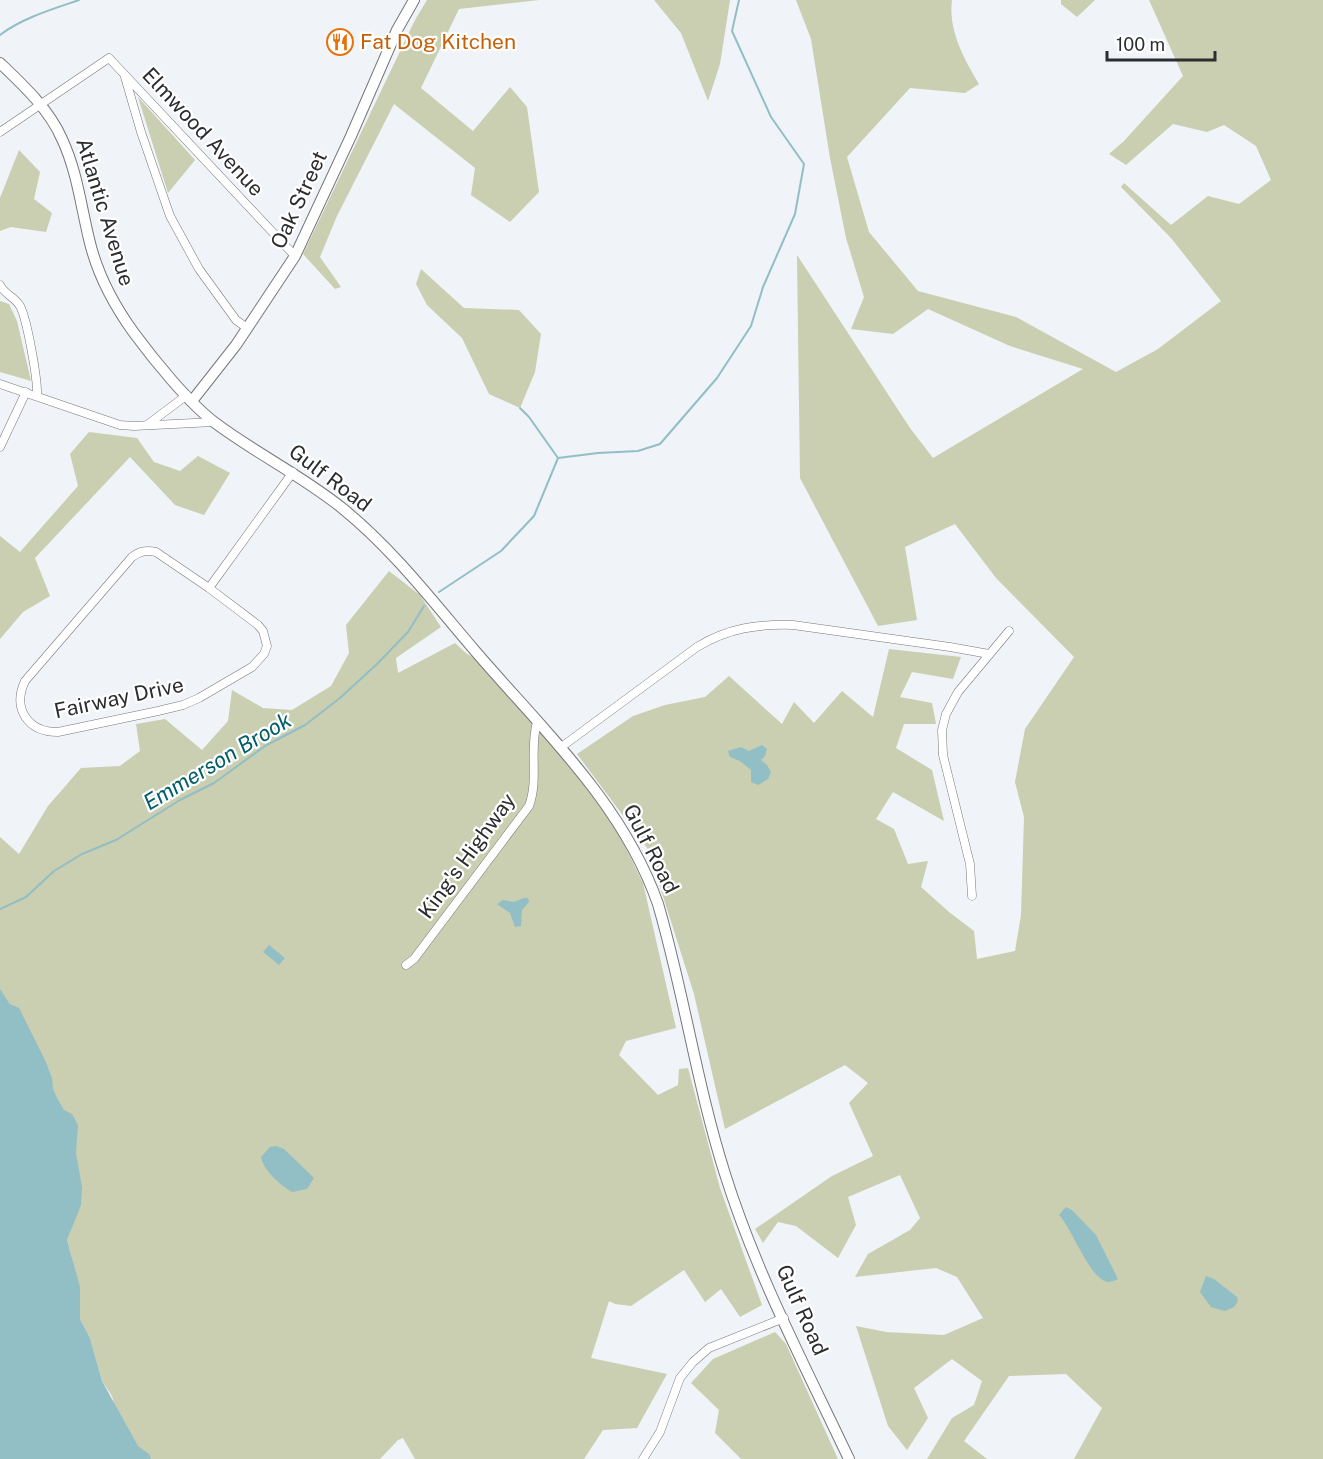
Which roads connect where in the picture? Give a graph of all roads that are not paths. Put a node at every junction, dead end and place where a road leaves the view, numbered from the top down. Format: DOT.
graph roads {
  1 [pos="414,0"];
  2 [pos="0,63"];
  3 [pos="125,75"];
  4 [pos="40,105"];
  5 [pos="0,132"];
  6 [pos="295,256"];
  7 [pos="0,285"];
  8 [pos="247,328"];
  9 [pos="0,384"];
  10 [pos="26,392"];
  11 [pos="37,396"];
  12 [pos="191,400"];
  13 [pos="214,422"];
  14 [pos="146,425"];
  15 [pos="0,447"];
  16 [pos="293,472"];
  17 [pos="209,588"];
  18 [pos="1009,631"];
  19 [pos="989,654"];
  20 [pos="537,722"];
  21 [pos="560,748"];
  22 [pos="972,897"];
  23 [pos="406,965"];
  24 [pos="783,1318"];
  25 [pos="643,1459"];
  26 [pos="849,1459"];
  1 -- 6 [label="street, Oak Street"];
  2 -- 4 [label="street, Atlantic Avenue"];
  3 -- 4 [label="street, Elmwood Avenue"];
  3 -- 6 [label="street, Elmwood Avenue"];
  3 -- 8 [label="street"];
  4 -- 5 [label="street"];
  4 -- 12 [label="street, Atlantic Avenue"];
  6 -- 8 [label="street, Oak Street"];
  7 -- 11 [label="street"];
  8 -- 12 [label="street, Oak Street"];
  9 -- 10 [label="street"];
  10 -- 11 [label="street"];
  10 -- 15 [label="street"];
  11 -- 14 [label="street"];
  12 -- 13 [label="street, Gulf Road"];
  12 -- 14 [label="street"];
  13 -- 14 [label="street"];
  13 -- 16 [label="street, Gulf Road"];
  16 -- 17 [label="street"];
  16 -- 20 [label="street, Gulf Road"];
  17 -- 17 [label="street, Fairway Drive"];
  18 -- 19 [label="street"];
  19 -- 21 [label="street"];
  19 -- 22 [label="street"];
  20 -- 21 [label="street, Gulf Road"];
  20 -- 23 [label="street, King's Highway"];
  21 -- 24 [label="street, Gulf Road"];
  24 -- 25 [label="street"];
  24 -- 26 [label="street, Gulf Road"];
}
